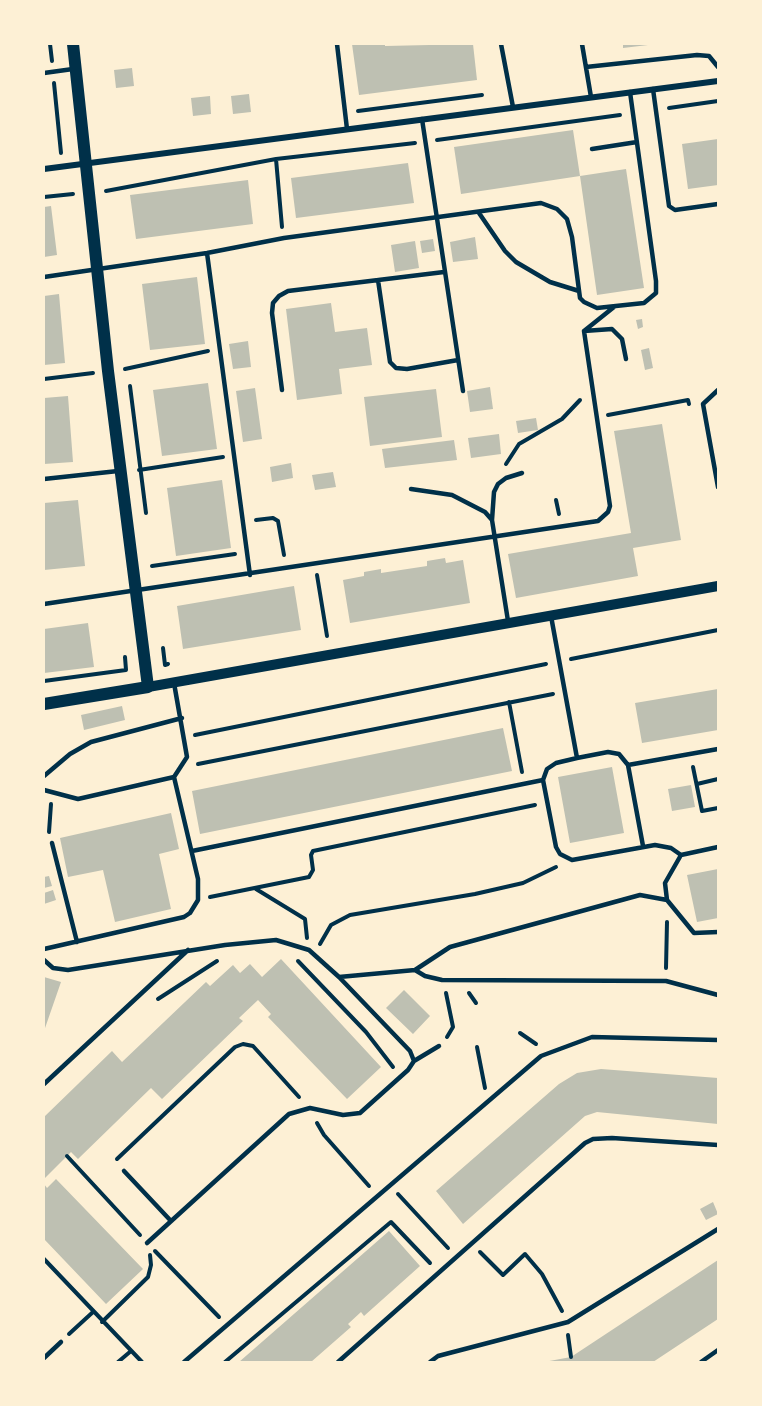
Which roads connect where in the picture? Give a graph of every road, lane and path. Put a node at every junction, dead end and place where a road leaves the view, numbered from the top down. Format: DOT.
graph roads {
  1 [pos="50,44"];
  2 [pos="74,44"];
  3 [pos="336,44"];
  4 [pos="501,44"];
  5 [pos="582,44"];
  6 [pos="586,67"];
  7 [pos="718,67"];
  8 [pos="76,69"];
  9 [pos="53,72"];
  10 [pos="44,73"];
  11 [pos="718,81"];
  12 [pos="653,89"];
  13 [pos="510,92"];
  14 [pos="630,92"];
  15 [pos="591,97"];
  16 [pos="718,101"];
  17 [pos="513,107"];
  18 [pos="656,110"];
  19 [pos="345,112"];
  20 [pos="632,114"];
  21 [pos="422,119"];
  22 [pos="347,129"];
  23 [pos="425,141"];
  24 [pos="637,142"];
  25 [pos="592,149"];
  26 [pos="62,153"];
  27 [pos="276,159"];
  28 [pos="87,164"];
  29 [pos="44,169"];
  30 [pos="71,194"];
  31 [pos="44,197"];
  32 [pos="108,201"];
  33 [pos="718,204"];
  34 [pos="479,213"];
  35 [pos="435,217"];
  36 [pos="284,238"];
  37 [pos="207,253"];
  38 [pos="98,269"];
  39 [pos="444,272"];
  40 [pos="44,277"];
  41 [pos="378,280"];
  42 [pos="579,291"];
  43 [pos="614,307"];
  44 [pos="584,331"];
  45 [pos="220,348"];
  46 [pos="126,357"];
  47 [pos="626,359"];
  48 [pos="458,360"];
  49 [pos="127,368"];
  50 [pos="108,371"];
  51 [pos="44,379"];
  52 [pos="591,387"];
  53 [pos="282,390"];
  54 [pos="718,390"];
  55 [pos="463,391"];
  56 [pos="703,407"];
  57 [pos="596,417"];
  58 [pos="234,455"];
  59 [pos="120,470"];
  60 [pos="141,470"];
  61 [pos="522,473"];
  62 [pos="44,479"];
  63 [pos="502,480"];
  64 [pos="718,487"];
  65 [pos="411,489"];
  66 [pos="492,520"];
  67 [pos="243,521"];
  68 [pos="147,523"];
  69 [pos="497,537"];
  70 [pos="283,543"];
  71 [pos="247,552"];
  72 [pos="151,555"];
  73 [pos="316,565"];
  74 [pos="152,566"];
  75 [pos="250,575"];
  76 [pos="718,586"];
  77 [pos="155,589"];
  78 [pos="136,592"];
  79 [pos="44,604"];
  80 [pos="551,616"];
  81 [pos="509,624"];
  82 [pos="718,630"];
  83 [pos="338,635"];
  84 [pos="327,636"];
  85 [pos="315,639"];
  86 [pos="162,643"];
  87 [pos="560,661"];
  88 [pos="177,663"];
  89 [pos="174,682"];
  90 [pos="148,687"];
  91 [pos="565,691"];
  92 [pos="509,702"];
  93 [pos="45,706"];
  94 [pos="182,718"];
  95 [pos="186,737"];
  96 [pos="718,749"];
  97 [pos="691,754"];
  98 [pos="577,758"];
  99 [pos="628,765"];
  100 [pos="183,767"];
  101 [pos="44,776"];
  102 [pos="174,777"];
  103 [pos="718,779"];
  104 [pos="543,780"];
  105 [pos="525,783"];
  106 [pos="697,784"];
  107 [pos="44,790"];
  108 [pos="56,795"];
  109 [pos="546,803"];
  110 [pos="718,808"];
  111 [pos="52,843"];
  112 [pos="643,846"];
  113 [pos="718,847"];
  114 [pos="192,851"];
  115 [pos="681,855"];
  116 [pos="572,860"];
  117 [pos="255,888"];
  118 [pos="198,900"];
  119 [pos="667,900"];
  120 [pos="667,927"];
  121 [pos="718,932"];
  122 [pos="77,942"];
  123 [pos="44,949"];
  124 [pos="188,950"];
  125 [pos="309,950"];
  126 [pos="314,955"];
  127 [pos="290,957"];
  128 [pos="220,959"];
  129 [pos="44,960"];
  130 [pos="415,970"];
  131 [pos="339,977"];
  132 [pos="442,980"];
  133 [pos="666,981"];
  134 [pos="718,995"];
  135 [pos="154,1002"];
  136 [pos="718,1040"];
  137 [pos="439,1046"];
  138 [pos="477,1047"];
  139 [pos="414,1060"];
  140 [pos="394,1082"];
  141 [pos="44,1084"];
  142 [pos="484,1086"];
  143 [pos="310,1108"];
  144 [pos="324,1135"];
  145 [pos="718,1145"];
  146 [pos="67,1156"];
  147 [pos="124,1171"];
  148 [pos="399,1187"];
  149 [pos="377,1195"];
  150 [pos="171,1221"];
  151 [pos="718,1229"];
  152 [pos="147,1243"];
  153 [pos="471,1243"];
  154 [pos="452,1251"];
  155 [pos="44,1259"];
  156 [pos="438,1272"];
  157 [pos="542,1274"];
  158 [pos="93,1312"];
  159 [pos="102,1322"];
  160 [pos="226,1325"];
  161 [pos="61,1342"];
  162 [pos="718,1350"];
  163 [pos="131,1351"];
  164 [pos="44,1358"];
  165 [pos="118,1362"];
  166 [pos="142,1362"];
  167 [pos="184,1362"];
  168 [pos="225,1362"];
  169 [pos="338,1362"];
  170 [pos="430,1362"];
  171 [pos="700,1362"];
  1 -- 9 [label="path"];
  2 -- 8 [label="main road"];
  3 -- 19 [label="lane"];
  4 -- 13 [label="lane"];
  5 -- 6 [label="lane"];
  6 -- 7 [label="lane"];
  6 -- 15 [label="lane"];
  8 -- 9 [label="lane"];
  8 -- 28 [label="main road"];
  9 -- 10 [label="lane"];
  9 -- 26 [label="path"];
  11 -- 12 [label="street"];
  12 -- 14 [label="street"];
  12 -- 18 [label="lane"];
  13 -- 17 [label="lane"];
  13 -- 19 [label="path"];
  14 -- 15 [label="street"];
  14 -- 20 [label="lane"];
  15 -- 17 [label="street"];
  16 -- 18 [label="path"];
  17 -- 21 [label="street"];
  18 -- 33 [label="lane"];
  19 -- 22 [label="lane"];
  20 -- 23 [label="path"];
  20 -- 24 [label="lane"];
  21 -- 22 [label="street"];
  21 -- 23 [label="lane"];
  22 -- 28 [label="street"];
  23 -- 27 [label="path"];
  23 -- 35 [label="lane"];
  24 -- 25 [label="lane"];
  24 -- 43 [label="lane"];
  27 -- 32 [label="path"];
  27 -- 36 [label="path"];
  28 -- 29 [label="street"];
  28 -- 38 [label="main road"];
  30 -- 31 [label="path"];
  34 -- 35 [label="lane"];
  34 -- 42 [label="lane"];
  34 -- 42 [label="lane"];
  35 -- 36 [label="lane"];
  35 -- 39 [label="lane"];
  36 -- 37 [label="lane"];
  37 -- 38 [label="lane"];
  37 -- 45 [label="lane"];
  38 -- 40 [label="lane"];
  38 -- 50 [label="main road"];
  39 -- 41 [label="lane"];
  39 -- 48 [label="lane"];
  41 -- 48 [label="lane"];
  41 -- 53 [label="lane"];
  42 -- 43 [label="lane"];
  43 -- 44 [label="lane"];
  44 -- 47 [label="lane"];
  44 -- 52 [label="lane"];
  45 -- 49 [label="path"];
  45 -- 58 [label="lane"];
  46 -- 49 [label="path"];
  48 -- 55 [label="lane"];
  49 -- 50 [label="path"];
  49 -- 60 [label="path"];
  50 -- 51 [label="path"];
  50 -- 59 [label="main road"];
  52 -- 57 [label="lane"];
  52 -- 63 [label="path"];
  54 -- 56 [label="lane"];
  56 -- 57 [label="path"];
  56 -- 64 [label="lane"];
  57 -- 69 [label="lane"];
  58 -- 60 [label="path"];
  58 -- 67 [label="lane"];
  59 -- 60 [label="path"];
  59 -- 62 [label="lane"];
  59 -- 78 [label="main road"];
  60 -- 68 [label="path"];
  61 -- 63 [label="lane"];
  63 -- 66 [label="lane"];
  65 -- 66 [label="lane"];
  66 -- 69 [label="lane"];
  67 -- 70 [label="path"];
  67 -- 71 [label="lane"];
  69 -- 73 [label="lane"];
  69 -- 81 [label="lane"];
  71 -- 74 [label="path"];
  71 -- 75 [label="lane"];
  72 -- 74 [label="path"];
  73 -- 75 [label="lane"];
  73 -- 84 [label="path"];
  74 -- 77 [label="path"];
  75 -- 77 [label="lane"];
  76 -- 80 [label="street"];
  77 -- 78 [label="lane"];
  78 -- 79 [label="lane"];
  78 -- 90 [label="main road"];
  80 -- 81 [label="street"];
  80 -- 87 [label="lane"];
  81 -- 89 [label="street"];
  82 -- 87 [label="path"];
  83 -- 84 [label="path"];
  84 -- 85 [label="path"];
  86 -- 88 [label="path"];
  87 -- 91 [label="lane"];
  87 -- 95 [label="path"];
  89 -- 90 [label="street"];
  89 -- 94 [label="lane"];
  90 -- 93 [label="main road"];
  91 -- 92 [label="path"];
  91 -- 98 [label="lane"];
  92 -- 100 [label="path"];
  92 -- 105 [label="path"];
  94 -- 95 [label="lane"];
  94 -- 101 [label="lane"];
  95 -- 100 [label="lane"];
  96 -- 97 [label="lane"];
  97 -- 99 [label="lane"];
  97 -- 106 [label="path"];
  98 -- 99 [label="lane"];
  98 -- 104 [label="lane"];
  99 -- 112 [label="lane"];
  100 -- 102 [label="lane"];
  102 -- 108 [label="lane"];
  102 -- 114 [label="lane"];
  103 -- 106 [label="path"];
  104 -- 105 [label="lane"];
  104 -- 109 [label="lane"];
  105 -- 114 [label="lane"];
  106 -- 110 [label="path"];
  107 -- 108 [label="lane"];
  108 -- 111 [label="path"];
  109 -- 116 [label="lane"];
  109 -- 117 [label="path"];
  111 -- 122 [label="lane"];
  112 -- 115 [label="lane"];
  112 -- 116 [label="lane"];
  113 -- 115 [label="lane"];
  114 -- 118 [label="lane"];
  115 -- 119 [label="lane"];
  116 -- 126 [label="path"];
  117 -- 118 [label="path"];
  117 -- 125 [label="path"];
  118 -- 122 [label="lane"];
  119 -- 121 [label="lane"];
  119 -- 130 [label="lane"];
  120 -- 133 [label="path"];
  122 -- 123 [label="lane"];
  124 -- 125 [label="lane"];
  124 -- 129 [label="lane"];
  124 -- 141 [label="lane"];
  125 -- 126 [label="lane"];
  126 -- 131 [label="lane"];
  127 -- 140 [label="path"];
  128 -- 135 [label="path"];
  130 -- 131 [label="lane"];
  130 -- 132 [label="lane"];
  131 -- 139 [label="lane"];
  132 -- 133 [label="lane"];
  132 -- 137 [label="path"];
  133 -- 134 [label="lane"];
  136 -- 149 [label="lane"];
  137 -- 139 [label="lane"];
  138 -- 142 [label="path"];
  139 -- 140 [label="lane"];
  140 -- 143 [label="lane"];
  143 -- 147 [label="path"];
  143 -- 150 [label="lane"];
  144 -- 149 [label="path"];
  145 -- 153 [label="lane"];
  146 -- 152 [label="path"];
  147 -- 150 [label="lane"];
  148 -- 154 [label="path"];
  149 -- 160 [label="lane"];
  150 -- 152 [label="lane"];
  151 -- 170 [label="lane"];
  152 -- 159 [label="path"];
  152 -- 160 [label="path"];
  153 -- 156 [label="lane"];
  153 -- 157 [label="path"];
  155 -- 158 [label="path"];
  156 -- 168 [label="path"];
  156 -- 169 [label="lane"];
  158 -- 159 [label="path"];
  158 -- 161 [label="path"];
  159 -- 163 [label="path"];
  160 -- 167 [label="lane"];
  161 -- 164 [label="lane"];
  162 -- 171 [label="lane"];
  163 -- 165 [label="path"];
  163 -- 166 [label="path"];
}
